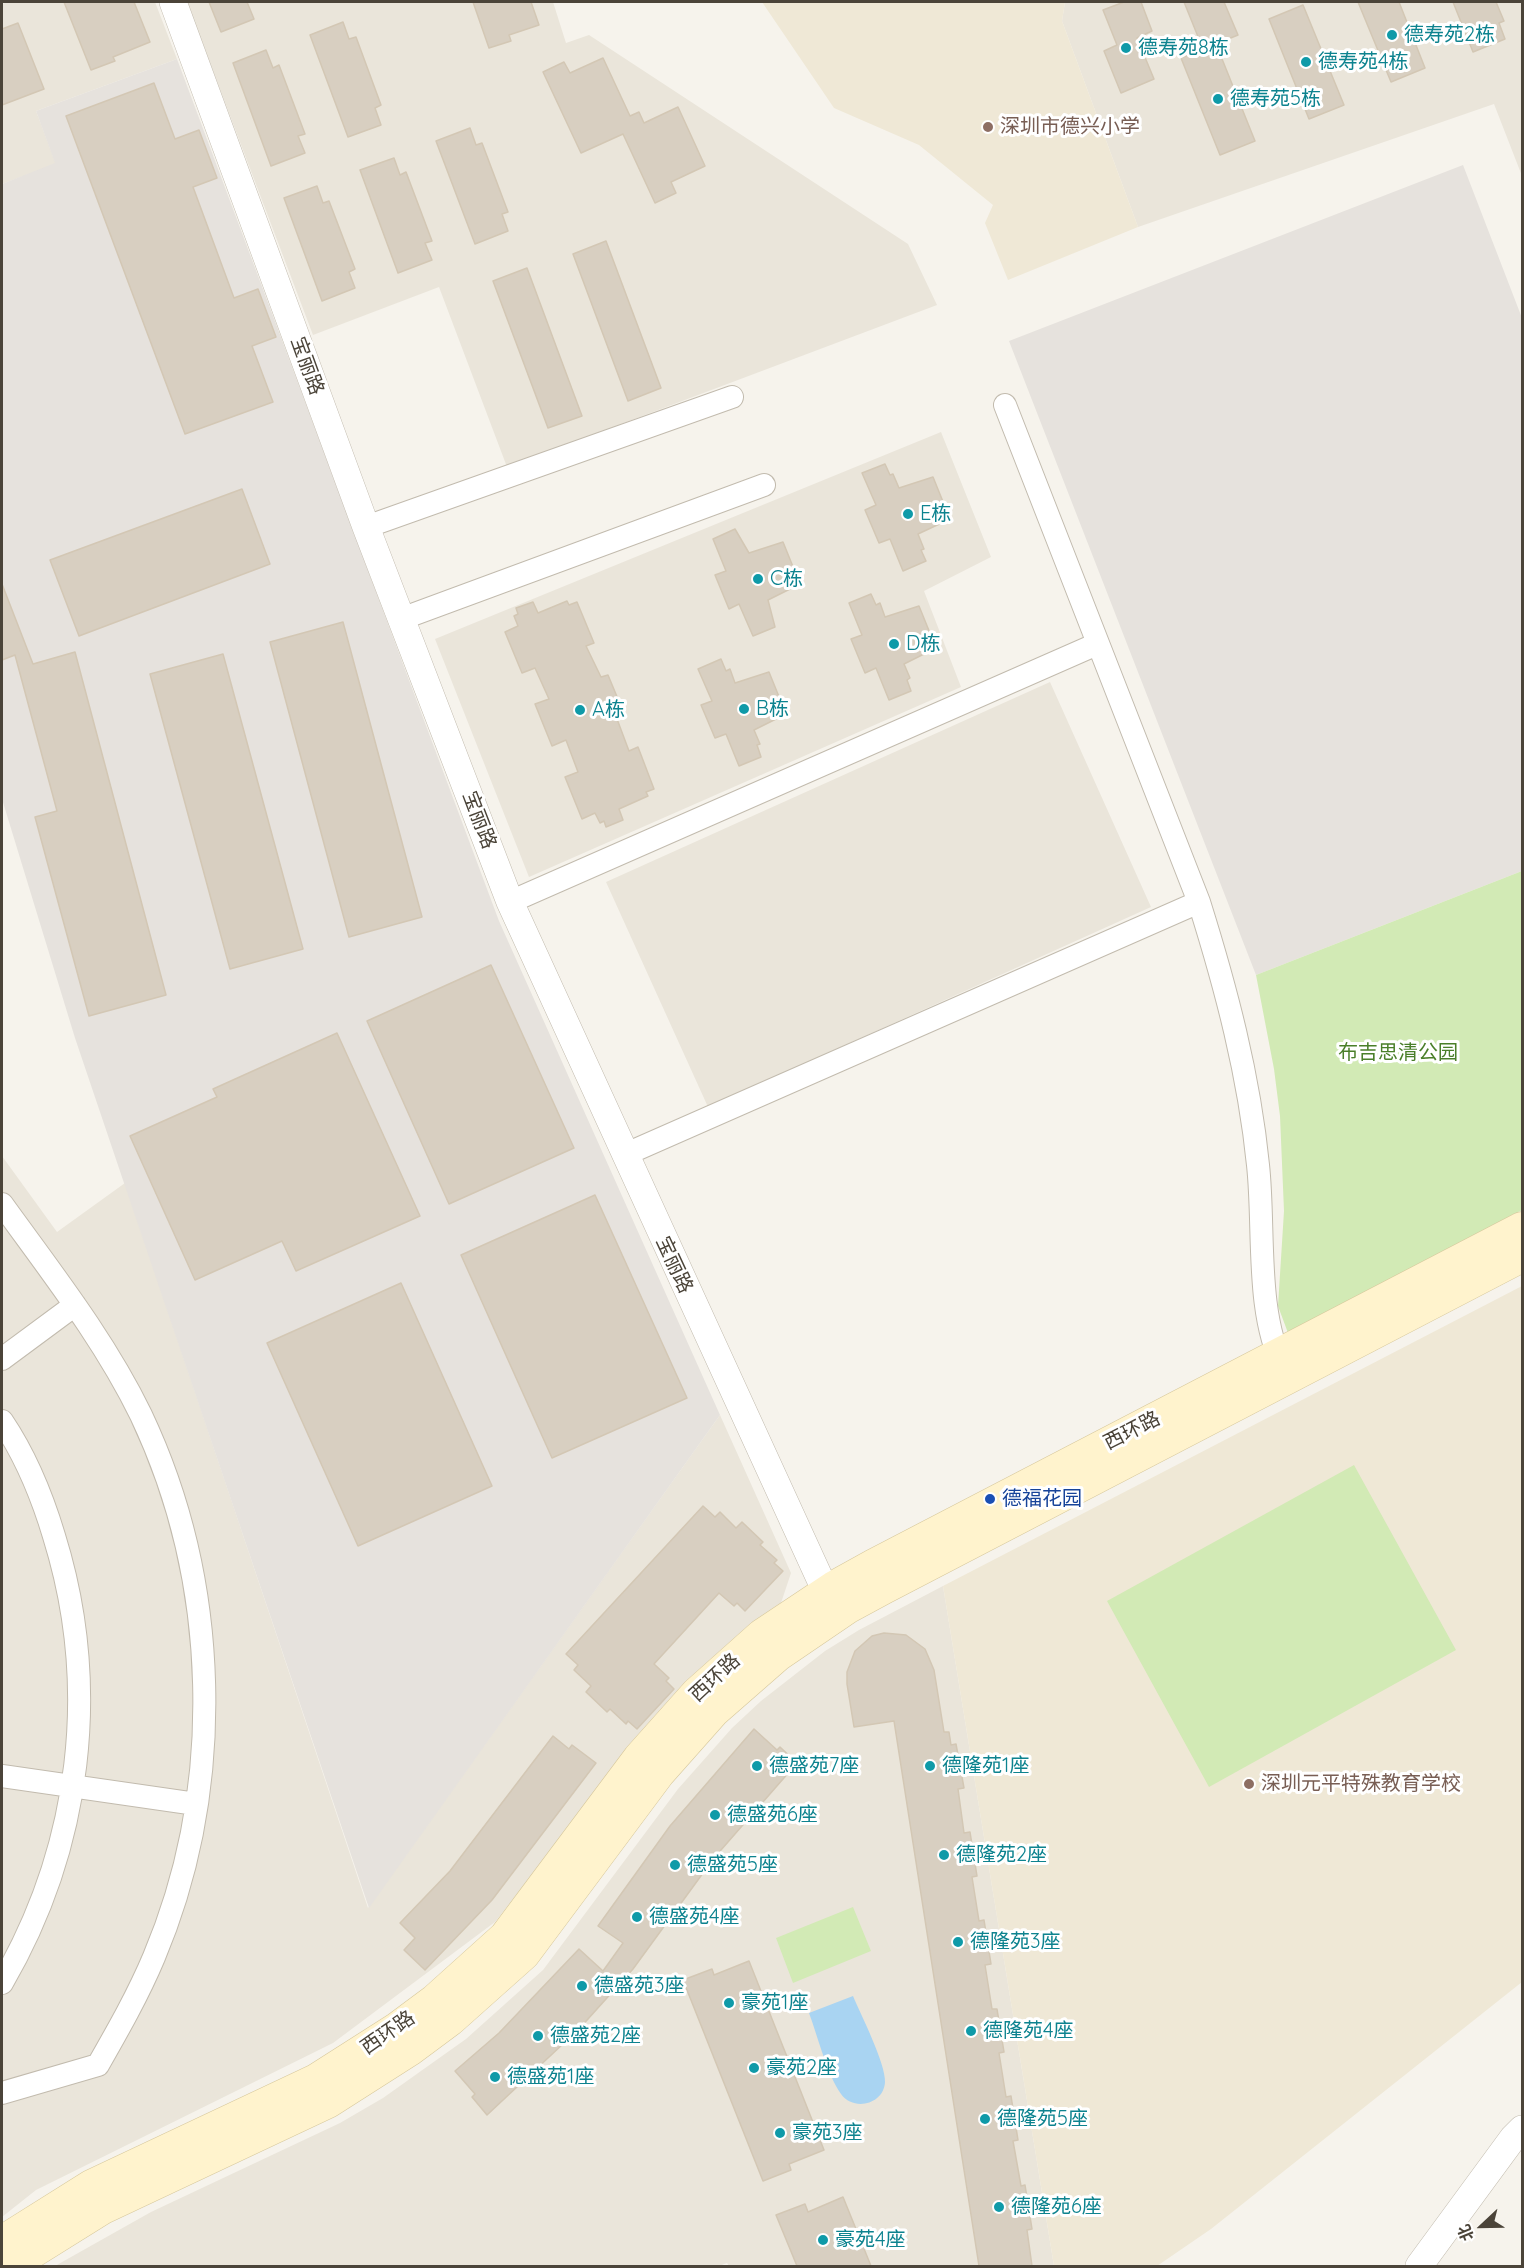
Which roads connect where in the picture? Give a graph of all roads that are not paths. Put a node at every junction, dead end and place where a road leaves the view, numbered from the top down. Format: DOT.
graph roads {
  1 [pos="173,2"];
  2 [pos="732,397"];
  3 [pos="1005,405"];
  4 [pos="764,485"];
  5 [pos="366,527"];
  6 [pos="401,619"];
  7 [pos="1097,644"];
  8 [pos="510,902"];
  9 [pos="1199,902"];
  10 [pos="624,1155"];
  11 [pos="2,1204"];
  12 [pos="1522,1228"];
  13 [pos="1522,1256"];
  14 [pos="75,1305"];
  15 [pos="2,1359"];
  16 [pos="1283,1366"];
  17 [pos="2,1420"];
  18 [pos="828,1606"];
  19 [pos="2,1776"];
  20 [pos="73,1786"];
  21 [pos="196,1804"];
  22 [pos="2,1983"];
  23 [pos="2,2093"];
  24 [pos="1522,2129"];
  25 [pos="2,2242"];
  26 [pos="10,2266"];
  27 [pos="1419,2266"];
  1 -- 5 [label="street, 宝丽路"];
  2 -- 5 [label="street"];
  3 -- 7 [label="street"];
  4 -- 6 [label="street"];
  5 -- 6 [label="street, 宝丽路"];
  6 -- 8 [label="street, 宝丽路"];
  7 -- 8 [label="street"];
  7 -- 9 [label="street"];
  8 -- 10 [label="street, 宝丽路"];
  9 -- 10 [label="street"];
  9 -- 16 [label="street"];
  10 -- 18 [label="street, 宝丽路"];
  11 -- 14 [label="street"];
  12 -- 16 [label="main road, 西环路"];
  13 -- 16 [label="main road, 西环路"];
  14 -- 15 [label="street"];
  14 -- 21 [label="street"];
  16 -- 18 [label="main road, 西环路"];
  17 -- 20 [label="street"];
  18 -- 25 [label="main road, 西环路"];
  18 -- 26 [label="main road, 西环路"];
  19 -- 20 [label="street"];
  20 -- 21 [label="street"];
  20 -- 22 [label="street"];
  21 -- 23 [label="street"];
  24 -- 27 [label="street"];
}
